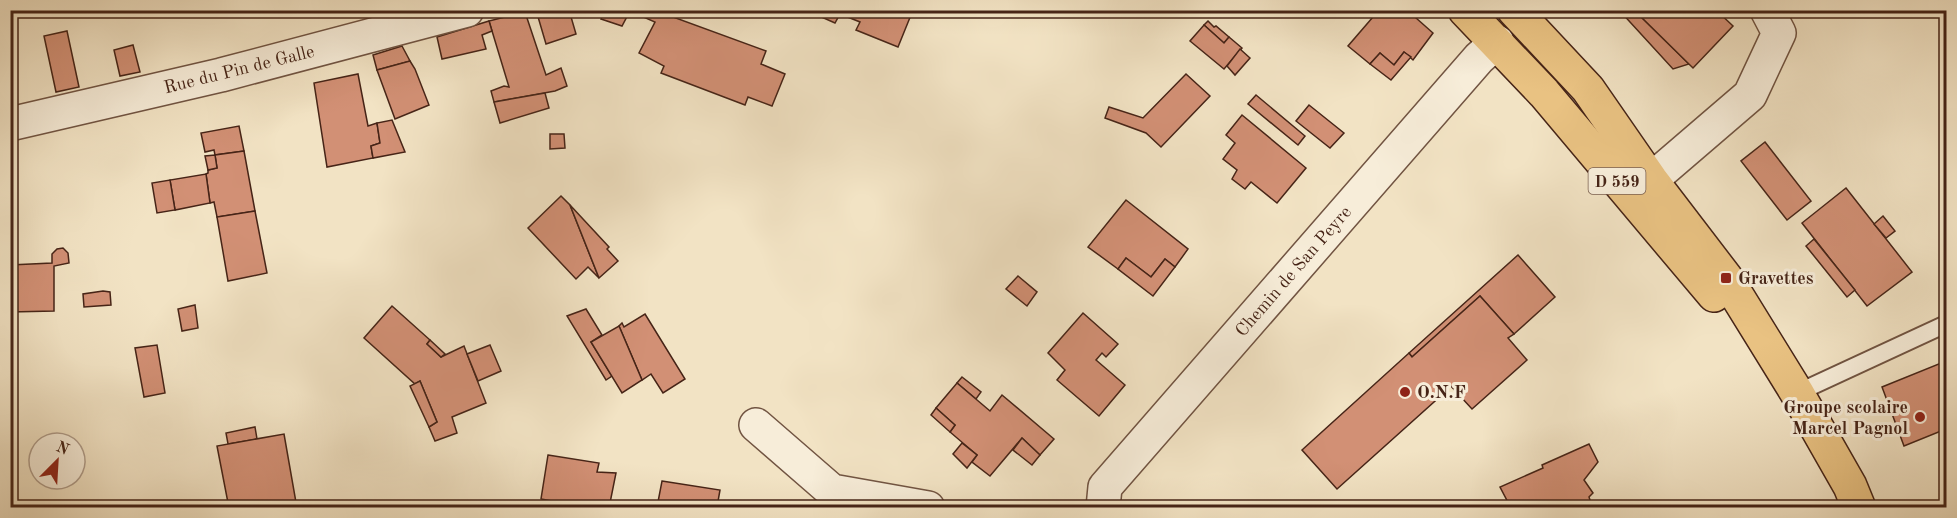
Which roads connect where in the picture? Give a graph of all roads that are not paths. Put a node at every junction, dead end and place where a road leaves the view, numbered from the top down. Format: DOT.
graph roads {
  1 [pos="467,10"];
  2 [pos="1465,10"];
  3 [pos="1514,10"];
  4 [pos="1767,10"];
  5 [pos="1497,42"];
  6 [pos="10,124"];
  7 [pos="1651,180"];
  8 [pos="1947,324"];
  9 [pos="1770,351"];
  10 [pos="1797,393"];
  11 [pos="756,425"];
  12 [pos="928,507"];
  13 [pos="1103,507"];
  14 [pos="1859,507"];
  1 -- 6 [label="street, Rue du Pin de Galle"];
  2 -- 5 [label="main road, D 559"];
  3 -- 7 [label="main road, D 559"];
  4 -- 7 [label="street"];
  5 -- 9 [label="main road, D 559"];
  5 -- 13 [label="street, Chemin de San Peyre"];
  7 -- 9 [label="main road, D 559"];
  8 -- 10 [label="lane"];
  9 -- 10 [label="main road, D 559"];
  10 -- 14 [label="main road, D 559"];
  11 -- 12 [label="street"];
}
